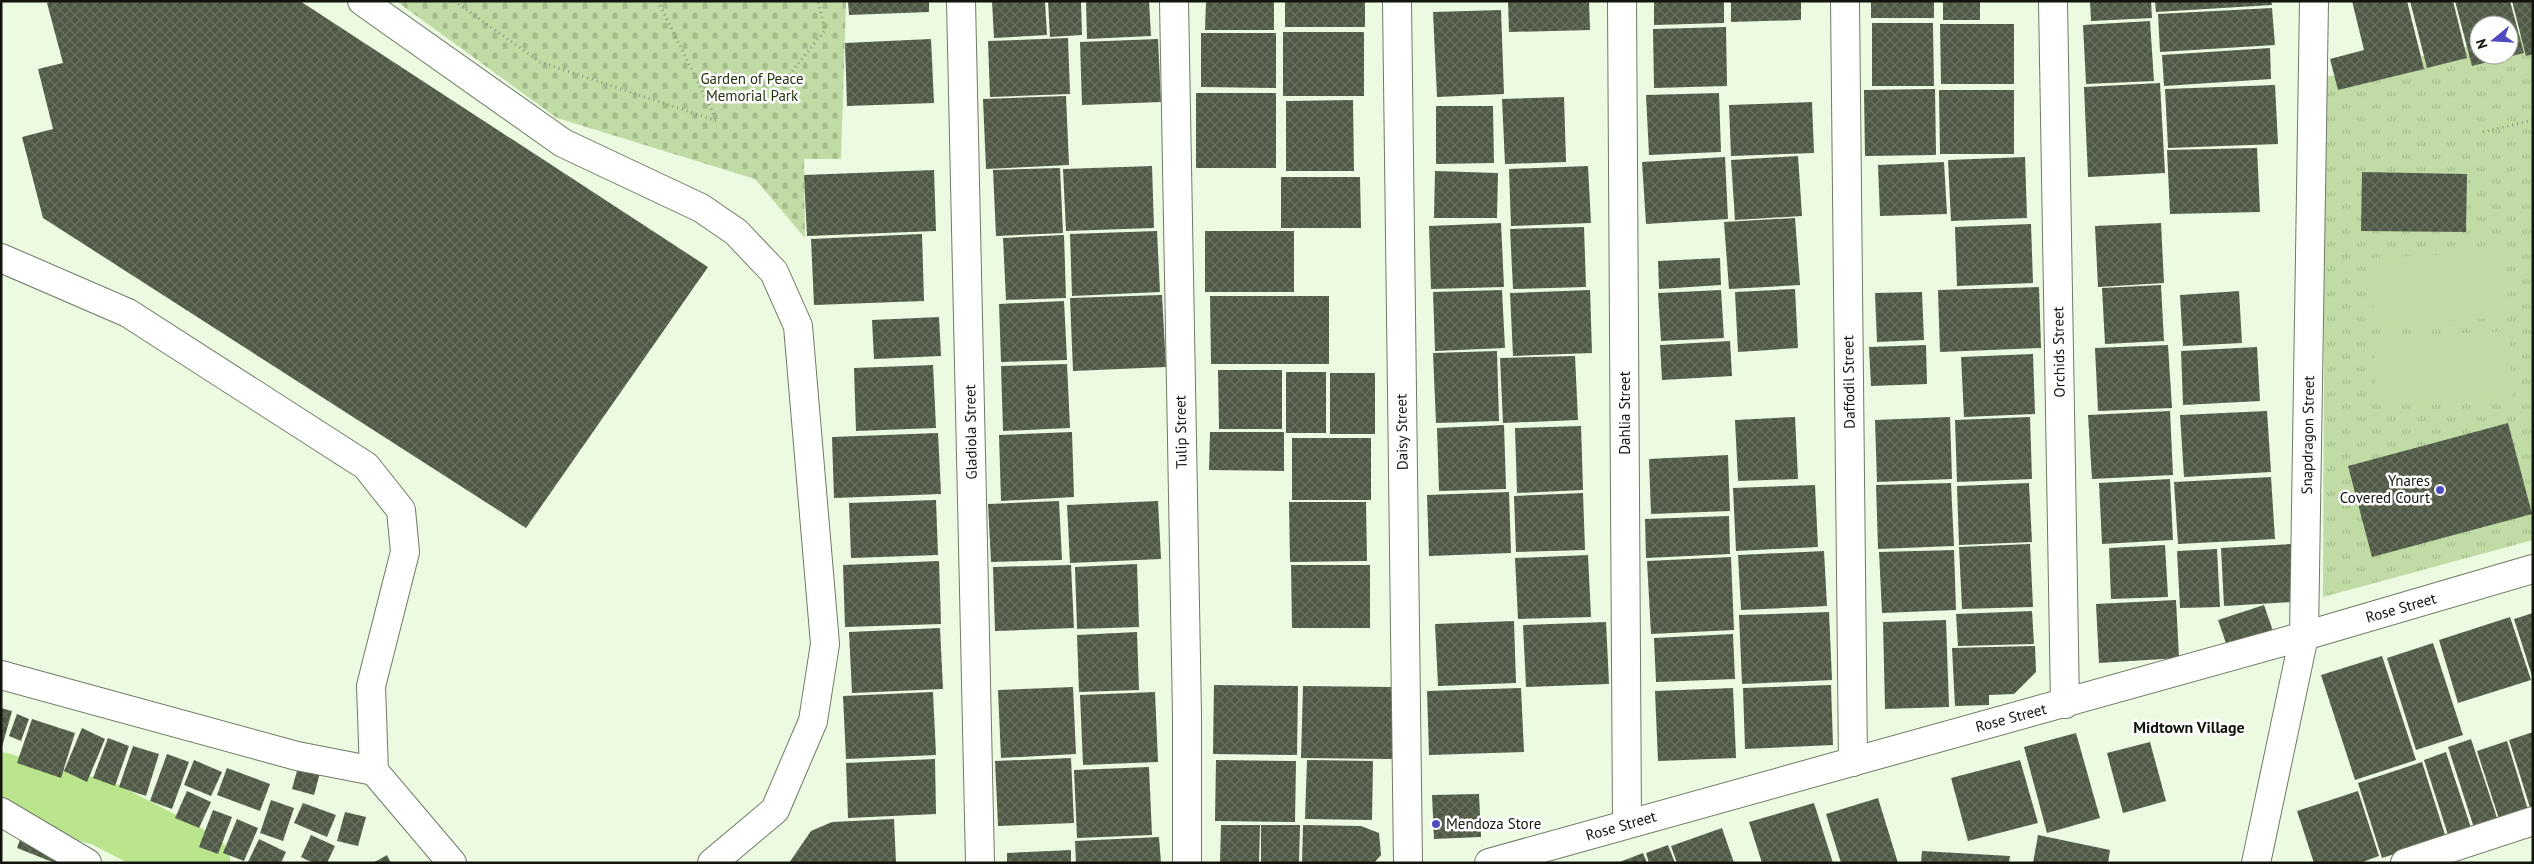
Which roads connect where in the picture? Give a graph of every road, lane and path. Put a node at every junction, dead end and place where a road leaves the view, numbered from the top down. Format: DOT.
graph roads {
  1 [pos="362,1"];
  2 [pos="454,1"];
  3 [pos="658,1"];
  4 [pos="818,1"];
  5 [pos="961,1"];
  6 [pos="1174,1"];
  7 [pos="1397,1"];
  8 [pos="1622,1"];
  9 [pos="1845,1"];
  10 [pos="2053,1"];
  11 [pos="2314,1"];
  12 [pos="783,83"];
  13 [pos="2533,120"];
  14 [pos="2483,132"];
  15 [pos="1,258"];
  16 [pos="2533,569"];
  17 [pos="2304,636"];
  18 [pos="1,674"];
  19 [pos="2065,704"];
  20 [pos="1853,762"];
  21 [pos="374,771"];
  22 [pos="1,812"];
  23 [pos="2533,821"];
  24 [pos="1627,824"];
  25 [pos="2435,858"];
  26 [pos="88,863"];
  27 [pos="452,863"];
  28 [pos="712,863"];
  29 [pos="980,863"];
  30 [pos="1187,863"];
  31 [pos="1408,863"];
  32 [pos="1489,863"];
  33 [pos="2256,863"];
  34 [pos="2405,863"];
  1 -- 28 [label="street"];
  2 -- 3 [label="path"];
  4 -- 12 [label="path"];
  5 -- 29 [label="street, Gladiola Street"];
  6 -- 30 [label="street, Tulip Street"];
  7 -- 31 [label="street, Daisy Street"];
  8 -- 24 [label="street, Dahlia Street"];
  9 -- 20 [label="street, Daffodil Street"];
  10 -- 19 [label="street, Orchids Street"];
  11 -- 17 [label="street, Snapdragon Street"];
  13 -- 14 [label="path"];
  15 -- 21 [label="street"];
  16 -- 17 [label="street, Rose Street"];
  17 -- 19 [label="street, Rose Street"];
  17 -- 33 [label="street, Snapdragon Street"];
  18 -- 21 [label="street"];
  19 -- 20 [label="street, Rose Street"];
  20 -- 24 [label="street, Rose Street"];
  21 -- 27 [label="street"];
  22 -- 26 [label="street"];
  23 -- 25 [label="street"];
  24 -- 32 [label="street, Rose Street"];
  25 -- 34 [label="street"];
}
